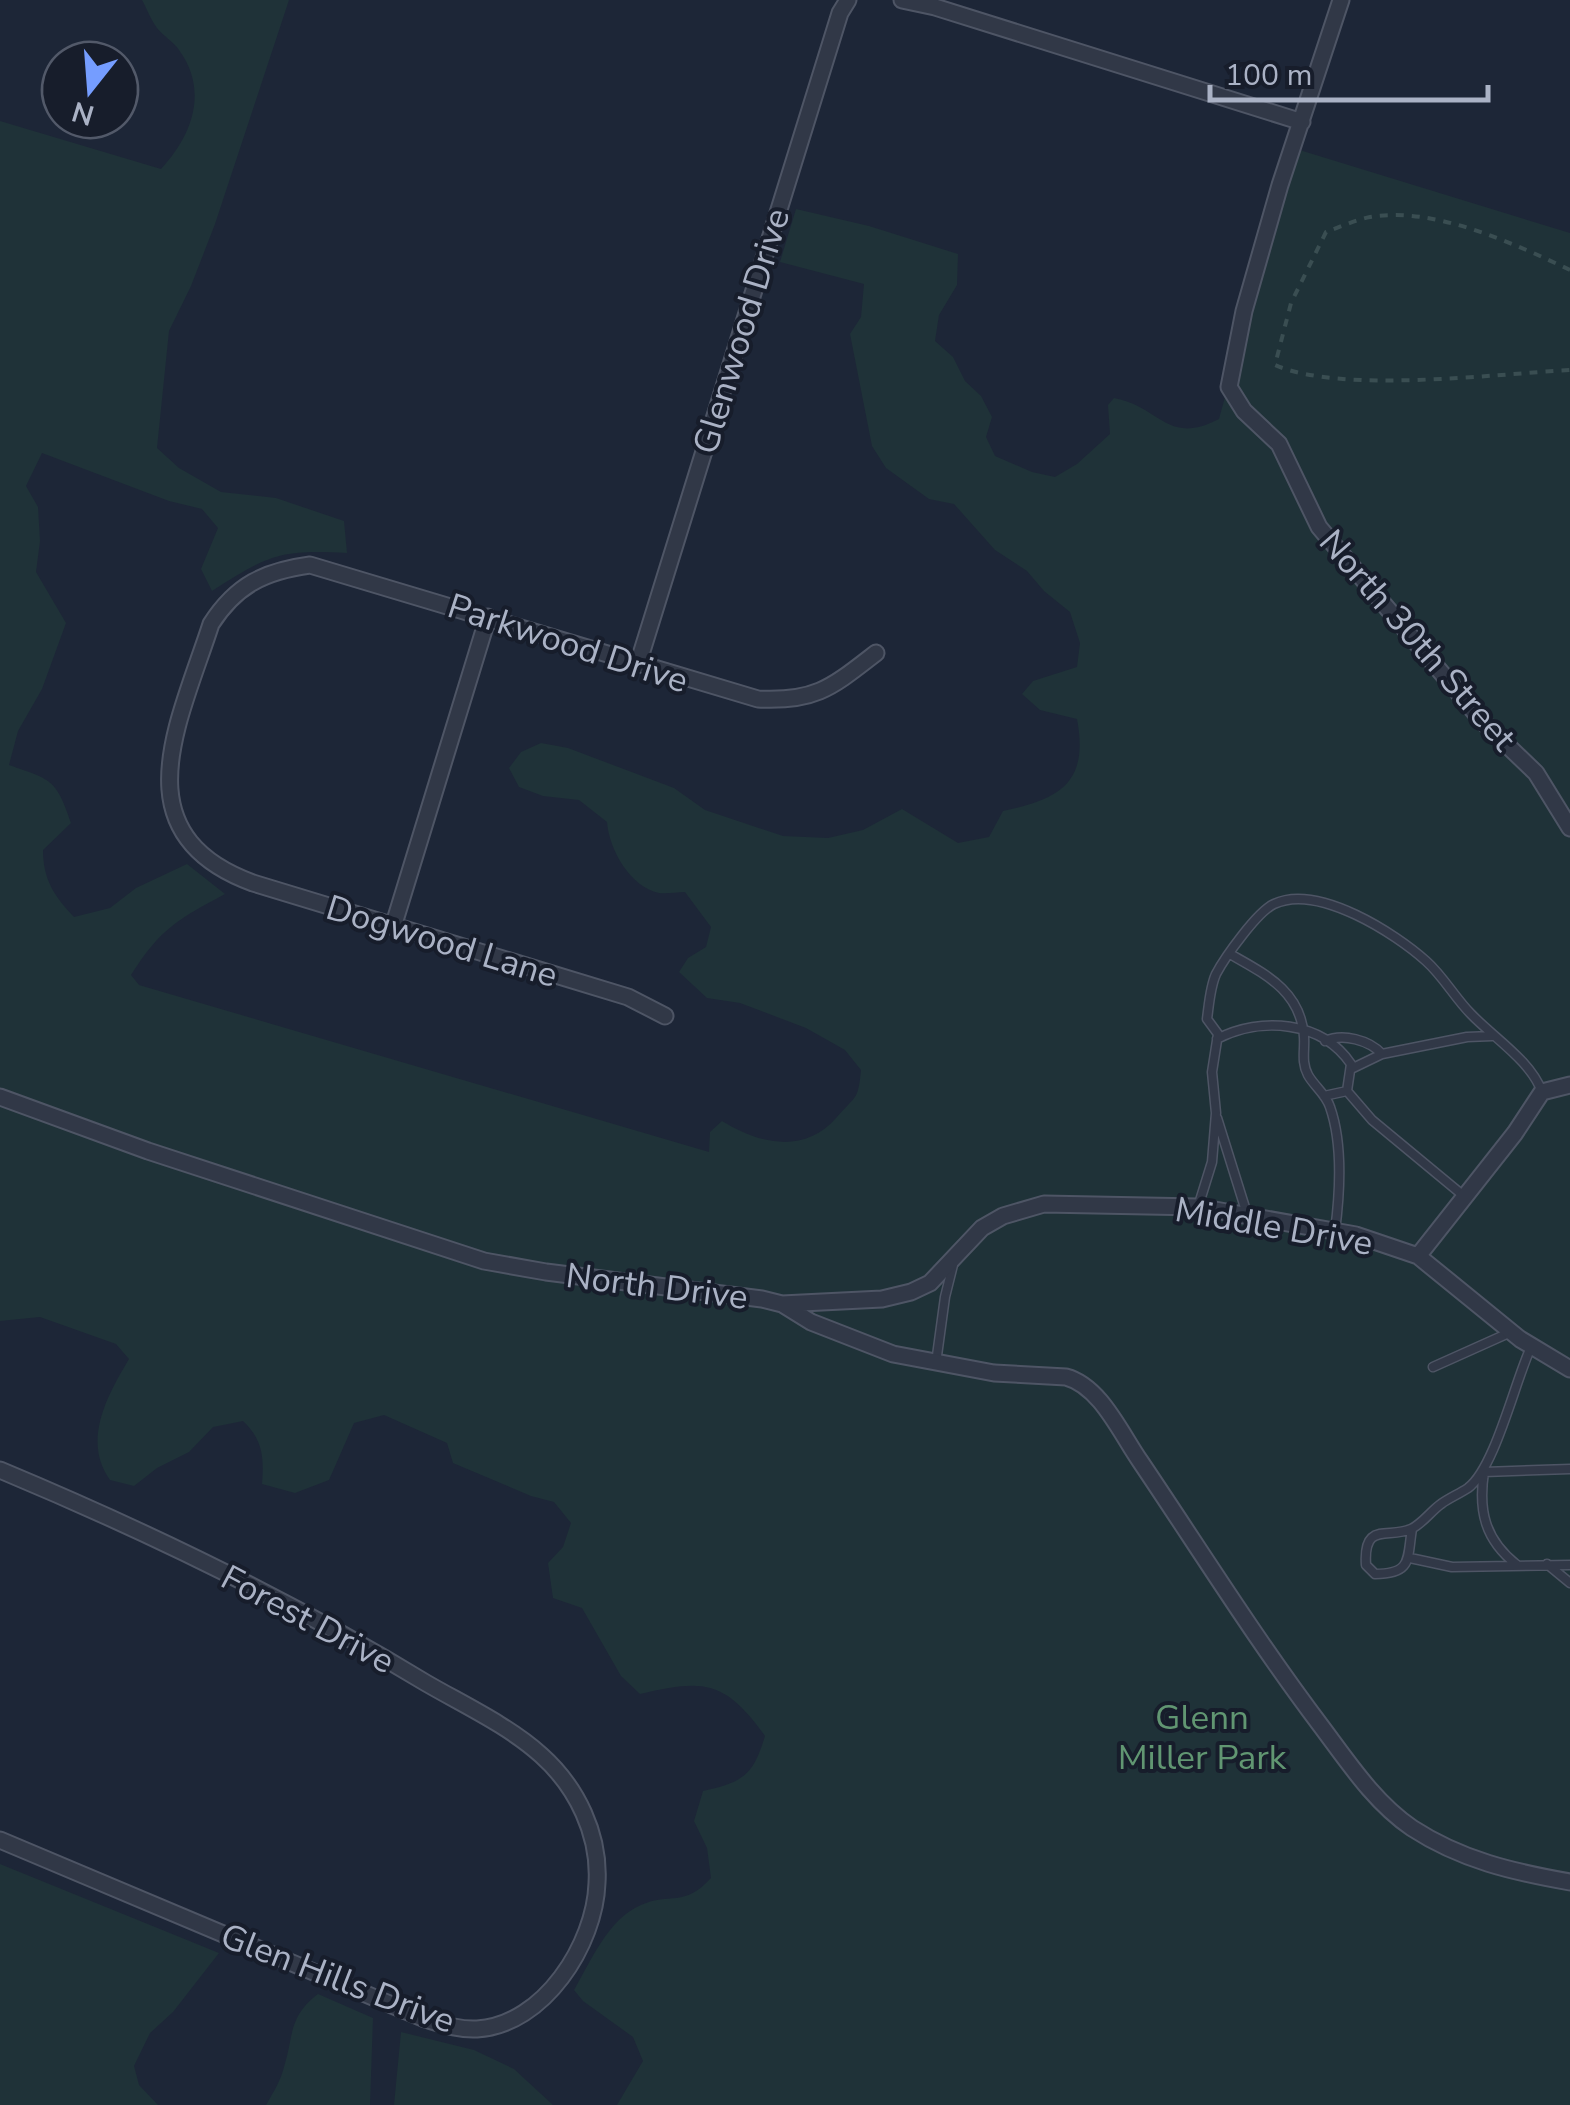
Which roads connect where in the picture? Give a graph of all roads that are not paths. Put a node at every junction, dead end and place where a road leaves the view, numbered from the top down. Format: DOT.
graph roads {
  1 [pos="848,0"];
  2 [pos="902,0"];
  3 [pos="1340,0"];
  4 [pos="1302,122"];
  5 [pos="488,617"];
  6 [pos="876,653"];
  7 [pos="638,664"];
  8 [pos="1570,828"];
  9 [pos="218,868"];
  10 [pos="393,927"];
  11 [pos="1230,954"];
  12 [pos="665,1016"];
  13 [pos="1302,1028"];
  14 [pos="1492,1036"];
  15 [pos="1217,1039"];
  16 [pos="1326,1041"];
  17 [pos="1382,1054"];
  18 [pos="1351,1068"];
  19 [pos="1570,1085"];
  20 [pos="1346,1091"];
  21 [pos="1542,1092"];
  22 [pos="1324,1096"];
  23 [pos="0,1098"];
  24 [pos="1216,1113"];
  25 [pos="1465,1197"];
  26 [pos="1198,1207"];
  27 [pos="1247,1214"];
  28 [pos="1335,1231"];
  29 [pos="955,1256"];
  30 [pos="1418,1256"];
  31 [pos="782,1304"];
  32 [pos="1511,1332"];
  33 [pos="1531,1346"];
  34 [pos="936,1363"];
  35 [pos="1434,1366"];
  36 [pos="1570,1369"];
  37 [pos="1570,1469"];
  38 [pos="0,1470"];
  39 [pos="1484,1472"];
  40 [pos="1412,1528"];
  41 [pos="1410,1558"];
  42 [pos="1547,1564"];
  43 [pos="1517,1565"];
  44 [pos="1570,1565"];
  45 [pos="1570,1583"];
  46 [pos="583,1812"];
  47 [pos="0,1840"];
  48 [pos="1570,1882"];
  1 -- 7 [label="street, Glenwood Drive"];
  2 -- 4 [label="street"];
  3 -- 4 [label="street, North 30th Street"];
  4 -- 8 [label="street, North 30th Street"];
  5 -- 7 [label="street, Parkwood Drive"];
  5 -- 9 [label="street, Parkwood Drive"];
  5 -- 10 [label="street"];
  6 -- 7 [label="street, Parkwood Drive"];
  9 -- 10 [label="street, Dogwood Lane"];
  10 -- 12 [label="street, Dogwood Lane"];
  11 -- 13 [label="lane"];
  11 -- 14 [label="lane"];
  11 -- 15 [label="lane"];
  13 -- 15 [label="lane"];
  13 -- 16 [label="lane"];
  13 -- 22 [label="lane"];
  14 -- 17 [label="lane"];
  14 -- 21 [label="lane"];
  15 -- 24 [label="lane"];
  16 -- 17 [label="lane"];
  16 -- 18 [label="lane"];
  17 -- 18 [label="lane"];
  18 -- 20 [label="lane"];
  19 -- 21 [label="street"];
  20 -- 22 [label="lane"];
  20 -- 25 [label="lane"];
  21 -- 25 [label="street"];
  22 -- 28 [label="lane"];
  23 -- 31 [label="street, North Drive"];
  24 -- 26 [label="lane"];
  24 -- 27 [label="lane"];
  25 -- 30 [label="street"];
  26 -- 27 [label="street, Middle Drive"];
  26 -- 29 [label="street, Middle Drive"];
  27 -- 28 [label="street, Middle Drive"];
  28 -- 30 [label="street, Middle Drive"];
  29 -- 31 [label="street, Middle Drive"];
  29 -- 34 [label="lane"];
  30 -- 32 [label="street, Middle Drive"];
  31 -- 34 [label="street, North Drive"];
  32 -- 33 [label="street, Middle Drive"];
  32 -- 35 [label="lane"];
  33 -- 36 [label="street, Middle Drive"];
  33 -- 39 [label="lane"];
  34 -- 48 [label="street, North Drive"];
  37 -- 39 [label="lane"];
  38 -- 46 [label="street, Forest Drive"];
  39 -- 40 [label="lane"];
  39 -- 43 [label="lane"];
  40 -- 41 [label="lane"];
  40 -- 41 [label="lane"];
  41 -- 43 [label="lane"];
  42 -- 43 [label="lane"];
  42 -- 44 [label="lane"];
  42 -- 45 [label="lane"];
  46 -- 47 [label="street, Glen Hills Drive"];
}
